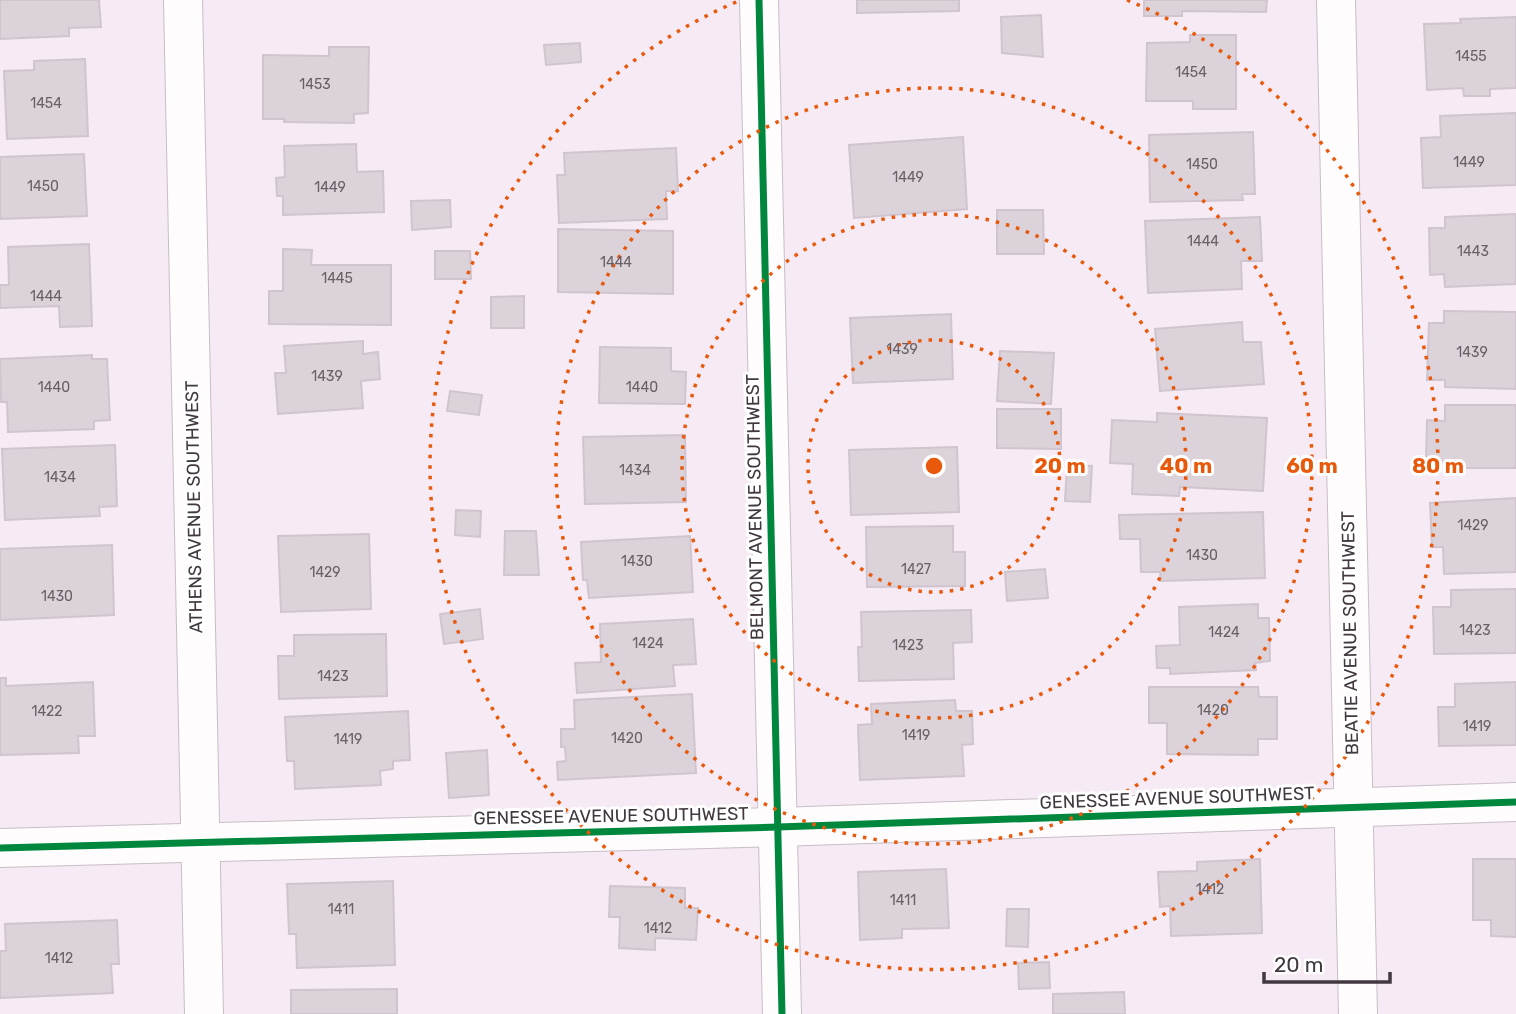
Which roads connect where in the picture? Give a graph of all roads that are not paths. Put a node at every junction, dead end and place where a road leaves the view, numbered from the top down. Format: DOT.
graph roads {
  1 [pos="183,0"];
  2 [pos="759,0"];
  3 [pos="1336,0"];
  4 [pos="1516,802"];
  5 [pos="1353,808"];
  6 [pos="778,827"];
  7 [pos="201,843"];
  8 [pos="0,848"];
  9 [pos="204,1014"];
  10 [pos="782,1014"];
  11 [pos="1358,1014"];
  1 -- 7 [label="street, ATHENS AVENUE SOUTHWEST"];
  2 -- 6 [label="street, BELMONT AVENUE SOUTHWEST"];
  3 -- 5 [label="street, BEATIE AVENUE SOUTHWEST"];
  4 -- 5 [label="street, GENESSEE AVENUE SOUTHWEST"];
  5 -- 6 [label="street, GENESSEE AVENUE SOUTHWEST"];
  5 -- 11 [label="street, BEATIE AVENUE SOUTHWEST"];
  6 -- 7 [label="street, GENESSEE AVENUE SOUTHWEST"];
  6 -- 10 [label="street, BELMONT AVENUE SOUTHWEST"];
  7 -- 8 [label="street, GENESSEE AVENUE SOUTHWEST"];
  7 -- 9 [label="street, ATHENS AVENUE SOUTHWEST"];
}
